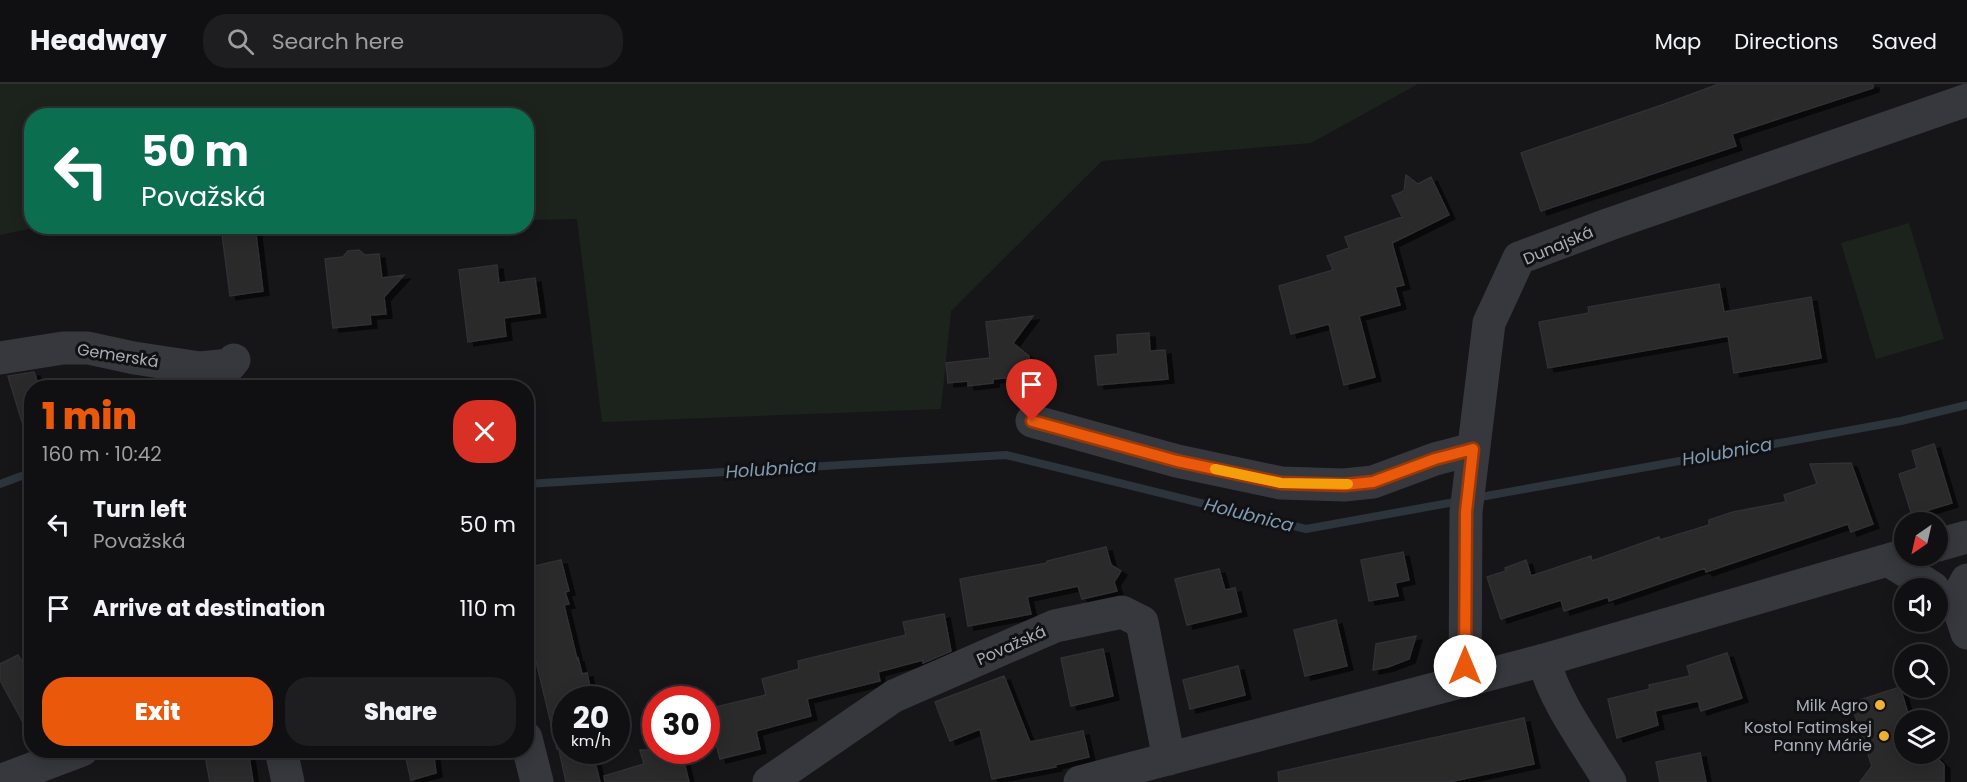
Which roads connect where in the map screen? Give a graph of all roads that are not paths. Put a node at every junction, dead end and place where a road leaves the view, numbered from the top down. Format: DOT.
graph roads {
  1 [pos="1967,100"];
  2 [pos="0,358"];
  3 [pos="134,358"];
  4 [pos="234,360"];
  5 [pos="154,380"];
  6 [pos="1032,421"];
  7 [pos="1472,460"];
  8 [pos="1967,537"];
  9 [pos="1948,542"];
  10 [pos="1894,558"];
  11 [pos="1910,566"];
  12 [pos="1929,578"];
  13 [pos="1948,590"];
  14 [pos="1967,633"];
  15 [pos="1544,660"];
  16 [pos="1465,681"];
  17 [pos="61,758"];
  18 [pos="283,758"];
  19 [pos="531,758"];
  20 [pos="1169,759"];
  21 [pos="0,781"];
  22 [pos="288,782"];
  23 [pos="537,782"];
  24 [pos="769,782"];
  25 [pos="1080,782"];
  26 [pos="1610,782"];
  1 -- 7 [label="street, Dunajská"];
  2 -- 3 [label="street, Gemerská"];
  3 -- 4 [label="street, Gemerská"];
  3 -- 5 [label="street"];
  6 -- 7 [label="street"];
  7 -- 16 [label="street, Dunajská"];
  8 -- 9 [label="street"];
  10 -- 15 [label="street"];
  11 -- 12 [label="street"];
  13 -- 14 [label="street"];
  15 -- 16 [label="street"];
  15 -- 26 [label="street"];
  16 -- 20 [label="street"];
  17 -- 21 [label="street"];
  18 -- 22 [label="street"];
  19 -- 23 [label="street"];
  20 -- 24 [label="street, Považská"];
  20 -- 25 [label="street"];
}
